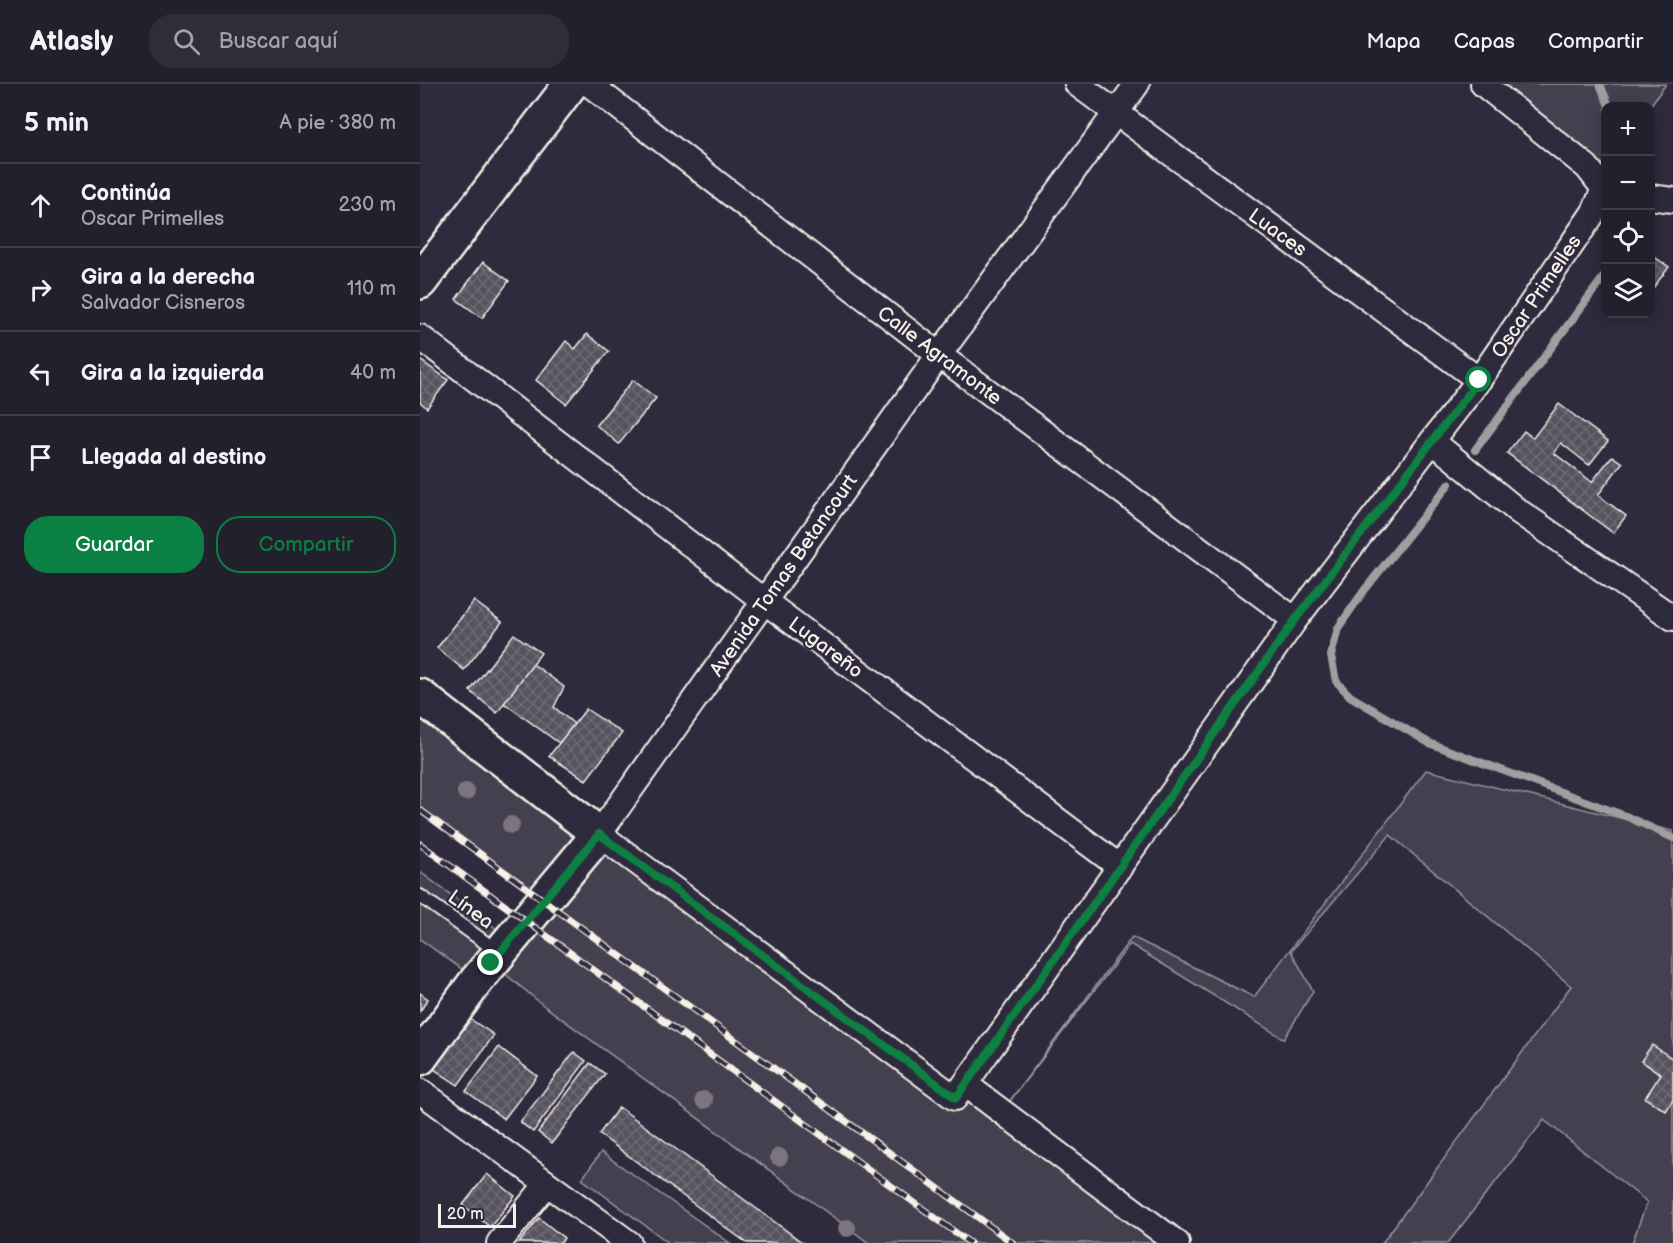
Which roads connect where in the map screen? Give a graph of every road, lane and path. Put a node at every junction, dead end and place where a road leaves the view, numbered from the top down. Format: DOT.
graph roads {
  1 [pos="571,84"];
  2 [pos="589,84"];
  3 [pos="1077,84"];
  4 [pos="1137,84"];
  5 [pos="1484,84"];
  6 [pos="1116,114"];
  7 [pos="1601,185"];
  8 [pos="1601,198"];
  9 [pos="420,282"];
  10 [pos="420,337"];
  11 [pos="939,355"];
  12 [pos="1479,380"];
  13 [pos="1432,441"];
  14 [pos="764,602"];
  15 [pos="1673,618"];
  16 [pos="1295,620"];
  17 [pos="420,696"];
  18 [pos="599,834"];
  19 [pos="1120,867"];
  20 [pos="420,896"];
  21 [pos="500,953"];
  22 [pos="420,1058"];
  23 [pos="420,1091"];
  24 [pos="960,1091"];
  25 [pos="548,1184"];
  26 [pos="500,1243"];
  27 [pos="630,1243"];
  28 [pos="1177,1243"];
  1 -- 9 [label="street"];
  2 -- 11 [label="street, Calle Agramonte"];
  3 -- 6 [label="street, Luaces"];
  4 -- 6 [label="street, Avenida Tomas Betancourt"];
  5 -- 7 [label="street"];
  6 -- 11 [label="street, Avenida Tomas Betancourt"];
  6 -- 12 [label="street, Luaces"];
  8 -- 12 [label="street, Oscar Primelles"];
  10 -- 14 [label="street, Lugareño"];
  11 -- 14 [label="street, Avenida Tomas Betancourt"];
  11 -- 16 [label="street, Calle Agramonte"];
  12 -- 13 [label="street, Oscar Primelles"];
  13 -- 15 [label="street"];
  13 -- 16 [label="street, Oscar Primelles"];
  14 -- 18 [label="street, Avenida Tomas Betancourt"];
  14 -- 19 [label="street, Lugareño"];
  16 -- 19 [label="street, Oscar Primelles"];
  17 -- 18 [label="street"];
  18 -- 21 [label="street, Avenida Tomas Betancourt"];
  18 -- 24 [label="street"];
  19 -- 24 [label="street, Oscar Primelles"];
  20 -- 21 [label="lane, Línea"];
  21 -- 22 [label="street, Avenida Tomas Betancourt"];
  23 -- 25 [label="street"];
  24 -- 28 [label="street"];
  25 -- 26 [label="street"];
  25 -- 27 [label="street"];
}
